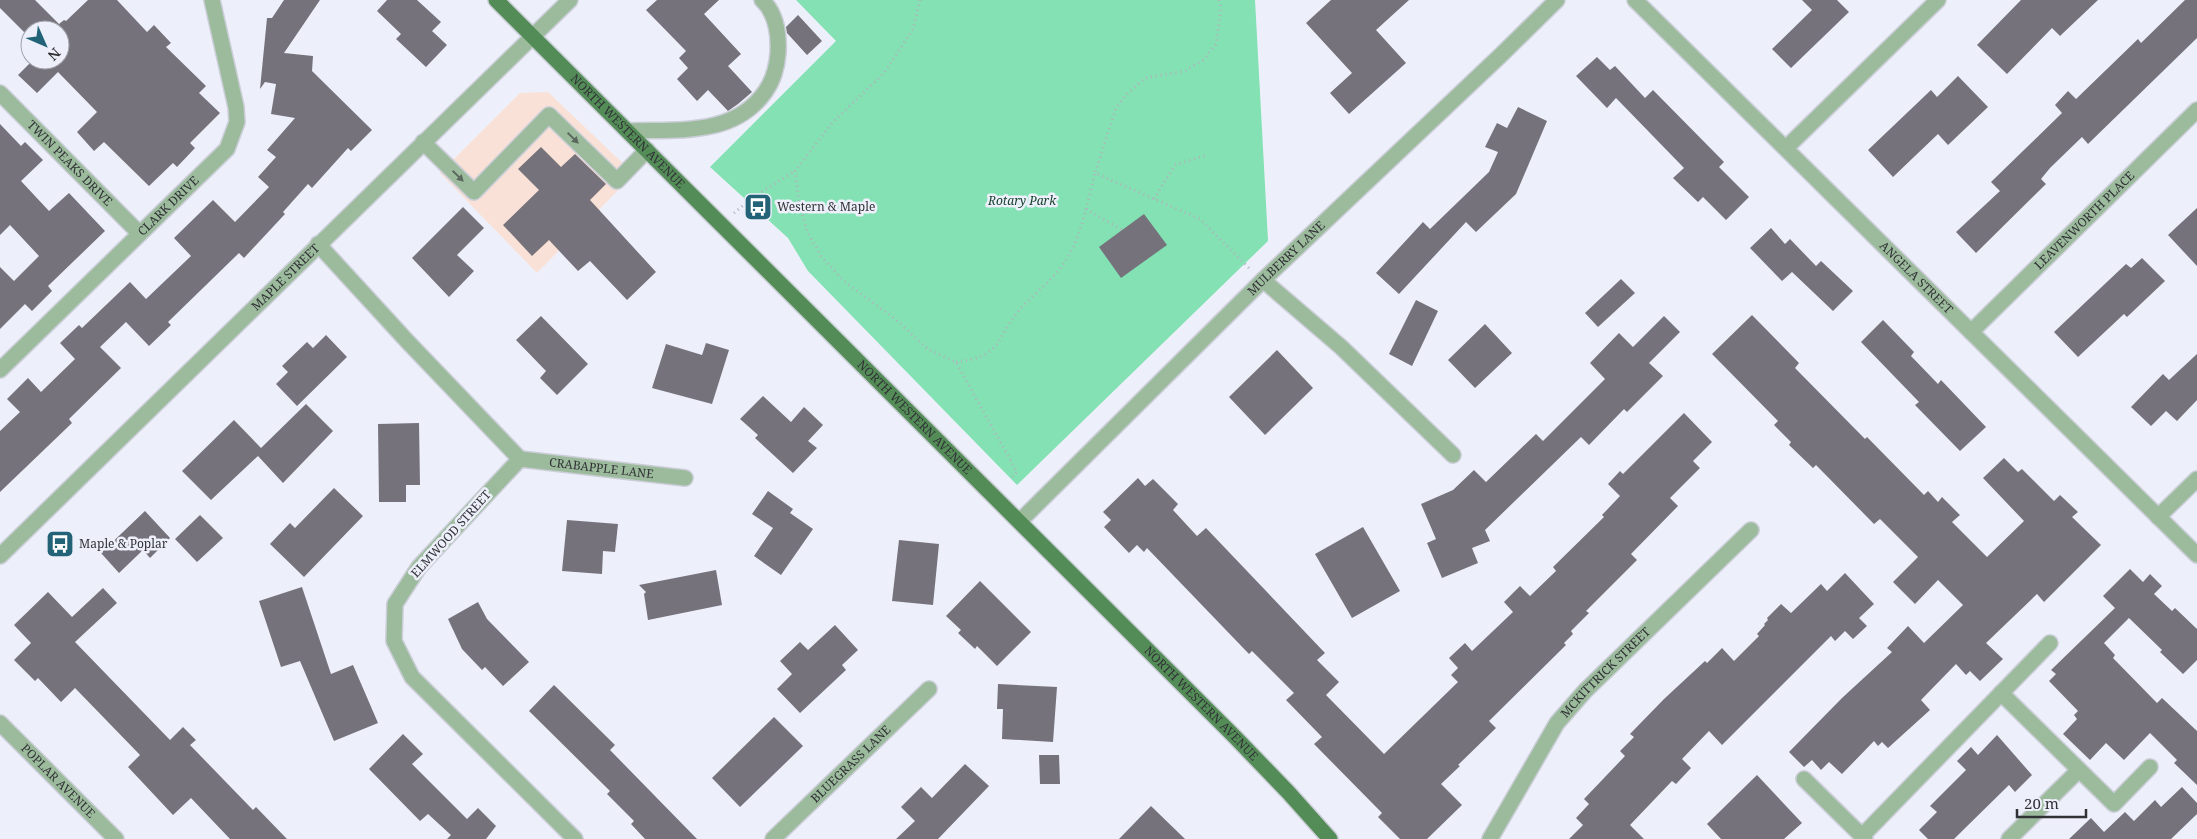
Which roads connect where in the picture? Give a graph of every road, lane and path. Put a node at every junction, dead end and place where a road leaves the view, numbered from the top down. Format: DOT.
graph roads {
  1 [pos="212,0"];
  2 [pos="496,0"];
  3 [pos="570,0"];
  4 [pos="762,0"];
  5 [pos="920,0"];
  6 [pos="1219,0"];
  7 [pos="1557,0"];
  8 [pos="1635,0"];
  9 [pos="1938,0"];
  10 [pos="533,36"];
  11 [pos="0,94"];
  12 [pos="2197,110"];
  13 [pos="628,131"];
  14 [pos="423,142"];
  15 [pos="1786,148"];
  16 [pos="647,150"];
  17 [pos="1207,155"];
  18 [pos="795,170"];
  19 [pos="1095,173"];
  20 [pos="1154,199"];
  21 [pos="1086,209"];
  22 [pos="722,224"];
  23 [pos="1122,230"];
  24 [pos="139,233"];
  25 [pos="318,244"];
  26 [pos="1263,280"];
  27 [pos="1971,332"];
  28 [pos="956,362"];
  29 [pos="0,370"];
  30 [pos="1453,455"];
  31 [pos="520,459"];
  32 [pos="685,478"];
  33 [pos="1011,478"];
  34 [pos="2197,479"];
  35 [pos="2158,517"];
  36 [pos="1020,521"];
  37 [pos="1751,530"];
  38 [pos="0,556"];
  39 [pos="2197,556"];
  40 [pos="2050,643"];
  41 [pos="929,689"];
  42 [pos="2001,693"];
  43 [pos="0,723"];
  44 [pos="2150,767"];
  45 [pos="2080,770"];
  46 [pos="1804,779"];
  47 [pos="1864,837"];
  48 [pos="116,839"];
  49 [pos="575,839"];
  50 [pos="773,839"];
  51 [pos="1330,839"];
  52 [pos="1490,839"];
  53 [pos="2009,839"];
  1 -- 24 [label="street, CLARK DRIVE"];
  2 -- 10 [label="main road, NORTH WESTERN AVENUE"];
  3 -- 10 [label="street, MAPLE STREET"];
  4 -- 13 [label="street"];
  5 -- 18 [label="path"];
  6 -- 19 [label="path"];
  7 -- 26 [label="street, MULBERRY LANE"];
  8 -- 15 [label="street, ANGELA STREET"];
  9 -- 15 [label="street"];
  10 -- 13 [label="main road, NORTH WESTERN AVENUE"];
  10 -- 14 [label="street, MAPLE STREET"];
  11 -- 24 [label="street, TWIN PEAKS DRIVE"];
  12 -- 27 [label="street, LEAVENWORTH PLACE"];
  13 -- 16 [label="main road, NORTH WESTERN AVENUE"];
  14 -- 16 [label="street, one-way"];
  14 -- 25 [label="street, MAPLE STREET"];
  15 -- 27 [label="street, ANGELA STREET"];
  16 -- 22 [label="main road, NORTH WESTERN AVENUE"];
  17 -- 20 [label="path"];
  18 -- 22 [label="path"];
  18 -- 28 [label="path"];
  19 -- 20 [label="path"];
  19 -- 21 [label="path"];
  20 -- 26 [label="path"];
  21 -- 23 [label="path"];
  21 -- 28 [label="path"];
  22 -- 36 [label="main road, NORTH WESTERN AVENUE"];
  24 -- 29 [label="street, CLARK DRIVE"];
  25 -- 31 [label="street"];
  25 -- 38 [label="street, MAPLE STREET"];
  26 -- 30 [label="street"];
  26 -- 36 [label="street, MULBERRY LANE"];
  27 -- 35 [label="street, ANGELA STREET"];
  28 -- 33 [label="path"];
  31 -- 32 [label="street, CRABAPPLE LANE"];
  31 -- 49 [label="street, ELMWOOD STREET"];
  34 -- 35 [label="street"];
  35 -- 39 [label="street, ANGELA STREET"];
  36 -- 51 [label="main road, NORTH WESTERN AVENUE"];
  37 -- 52 [label="street, MCKITTRICK STREET"];
  40 -- 42 [label="street"];
  41 -- 50 [label="street, BLUEGRASS LANE"];
  42 -- 45 [label="street"];
  42 -- 47 [label="street"];
  43 -- 48 [label="street, POPLAR AVENUE"];
  44 -- 45 [label="street"];
  45 -- 53 [label="street"];
  46 -- 47 [label="street"];
}
